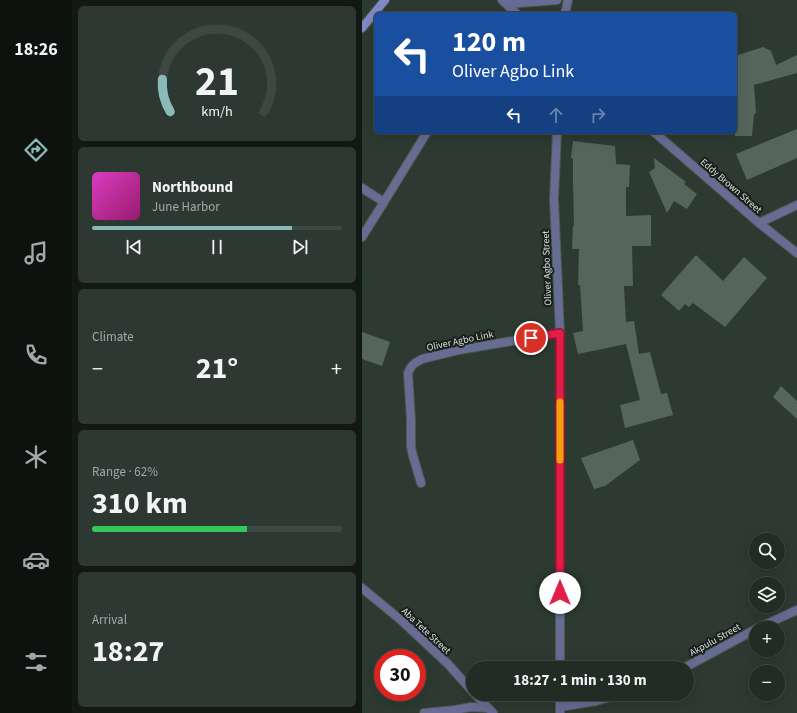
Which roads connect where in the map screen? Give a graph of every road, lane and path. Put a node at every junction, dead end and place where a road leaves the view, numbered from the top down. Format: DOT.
graph roads {
  1 [pos="385,0"];
  2 [pos="558,0"];
  3 [pos="568,0"];
  4 [pos="504,2"];
  5 [pos="375,12"];
  6 [pos="514,12"];
  7 [pos="566,12"];
  8 [pos="374,13"];
  9 [pos="362,28"];
  10 [pos="426,134"];
  11 [pos="557,134"];
  12 [pos="656,134"];
  13 [pos="362,188"];
  14 [pos="384,202"];
  15 [pos="797,205"];
  16 [pos="760,223"];
  17 [pos="362,237"];
  18 [pos="797,253"];
  19 [pos="560,333"];
  20 [pos="421,483"];
  21 [pos="362,588"];
  22 [pos="797,610"];
  23 [pos="773,621"];
  24 [pos="749,632"];
  25 [pos="560,661"];
  26 [pos="694,663"];
  27 [pos="466,684"];
  28 [pos="482,701"];
  29 [pos="596,701"];
  30 [pos="560,710"];
  31 [pos="491,711"];
  32 [pos="424,713"];
  1 -- 5 [label="main road"];
  2 -- 4 [label="street"];
  3 -- 7 [label="street"];
  4 -- 6 [label="street"];
  8 -- 9 [label="main road"];
  10 -- 14 [label="street"];
  11 -- 19 [label="street, Oliver Agbo Street"];
  12 -- 16 [label="street, Eddy Brown Street"];
  13 -- 14 [label="street"];
  14 -- 17 [label="street"];
  15 -- 16 [label="street"];
  16 -- 18 [label="street, Eddy Brown Street"];
  19 -- 20 [label="street, Oliver Agbo Link"];
  19 -- 25 [label="street, Oliver Agbo Street"];
  21 -- 27 [label="street, Aba Tete Street"];
  22 -- 23 [label="street, Akpulu Street"];
  24 -- 26 [label="street, Akpulu Street"];
  28 -- 31 [label="street, Aba Tete Street"];
  29 -- 30 [label="street"];
  31 -- 32 [label="street"];
}
